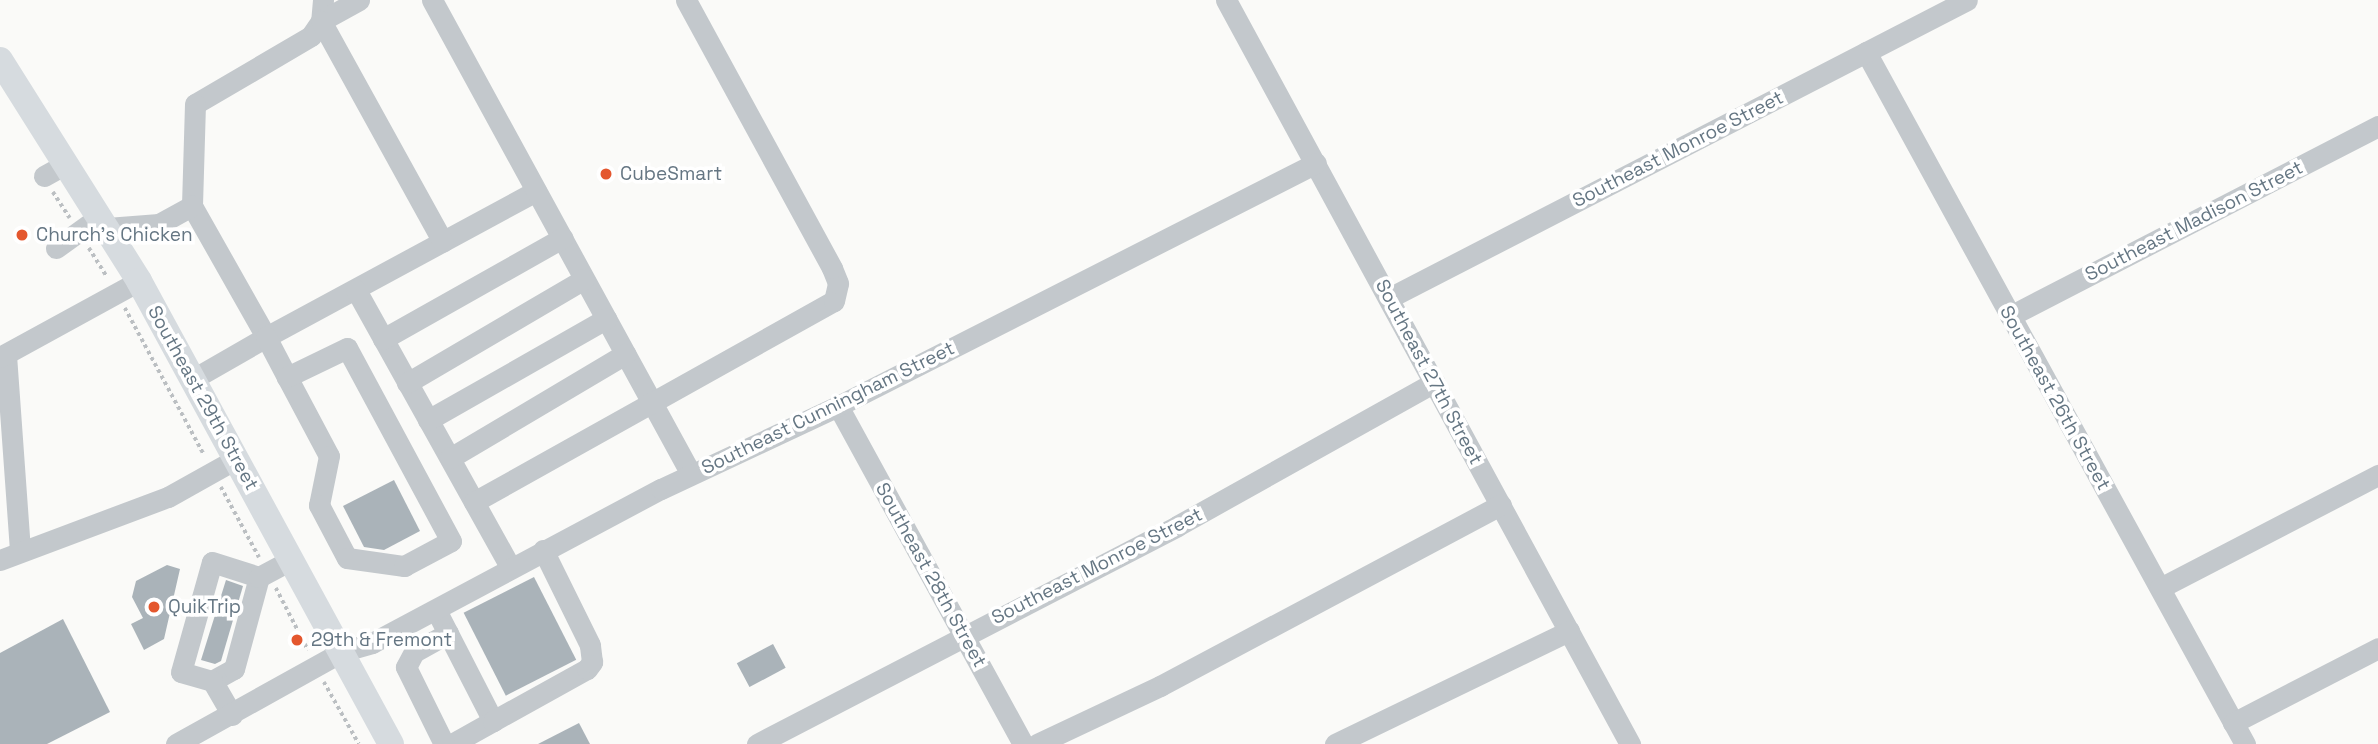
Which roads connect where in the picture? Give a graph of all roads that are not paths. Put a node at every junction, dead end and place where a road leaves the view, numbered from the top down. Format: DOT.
graph roads {
  1 [pos="359,0"];
  2 [pos="432,0"];
  3 [pos="686,0"];
  4 [pos="1226,0"];
  5 [pos="1967,0"];
  6 [pos="322,10"];
  7 [pos="1866,52"];
  8 [pos="0,60"];
  9 [pos="2378,126"];
  10 [pos="1316,163"];
  11 [pos="536,191"];
  12 [pos="192,206"];
  13 [pos="103,222"];
  14 [pos="562,238"];
  15 [pos="443,242"];
  16 [pos="56,248"];
  17 [pos="584,279"];
  18 [pos="139,281"];
  19 [pos="356,290"];
  20 [pos="1389,299"];
  21 [pos="2010,316"];
  22 [pos="606,319"];
  23 [pos="266,337"];
  24 [pos="383,339"];
  25 [pos="625,354"];
  26 [pos="3,356"];
  27 [pos="287,377"];
  28 [pos="193,379"];
  29 [pos="1435,382"];
  30 [pos="407,383"];
  31 [pos="653,405"];
  32 [pos="838,406"];
  33 [pos="428,420"];
  34 [pos="450,458"];
  35 [pos="236,459"];
  36 [pos="691,474"];
  37 [pos="2378,475"];
  38 [pos="469,494"];
  39 [pos="430,502"];
  40 [pos="1501,506"];
  41 [pos="20,549"];
  42 [pos="543,550"];
  43 [pos="0,560"];
  44 [pos="291,560"];
  45 [pos="510,567"];
  46 [pos="259,577"];
  47 [pos="2160,588"];
  48 [pos="436,610"];
  49 [pos="1569,631"];
  50 [pos="448,633"];
  51 [pos="964,634"];
  52 [pos="2378,648"];
  53 [pos="341,652"];
  54 [pos="212,681"];
  55 [pos="232,715"];
  56 [pos="493,721"];
  57 [pos="2233,723"];
  58 [pos="475,738"];
  59 [pos="176,744"];
  60 [pos="391,744"];
  61 [pos="444,744"];
  62 [pos="452,744"];
  63 [pos="757,744"];
  64 [pos="1023,744"];
  65 [pos="1037,744"];
  66 [pos="1335,744"];
  67 [pos="1630,744"];
  68 [pos="2245,744"];
  1 -- 6 [label="street"];
  2 -- 11 [label="street"];
  3 -- 31 [label="street"];
  4 -- 10 [label="street, Southeast 27th Street"];
  5 -- 7 [label="street, Southeast Monroe Street"];
  6 -- 12 [label="street"];
  6 -- 15 [label="street"];
  7 -- 20 [label="street, Southeast Monroe Street"];
  7 -- 21 [label="street, Southeast 26th Street"];
  8 -- 13 [label="main road, Southeast 29th Street"];
  9 -- 21 [label="street, Southeast Madison Street"];
  10 -- 20 [label="street, Southeast 27th Street"];
  10 -- 32 [label="street, Southeast Cunningham Street"];
  11 -- 14 [label="street"];
  11 -- 15 [label="street"];
  12 -- 13 [label="street"];
  12 -- 23 [label="street"];
  13 -- 16 [label="street"];
  13 -- 18 [label="main road, Southeast 29th Street"];
  14 -- 17 [label="street"];
  14 -- 24 [label="street"];
  15 -- 19 [label="street"];
  17 -- 22 [label="street"];
  17 -- 30 [label="street"];
  18 -- 26 [label="street"];
  18 -- 28 [label="main road, Southeast 29th Street"];
  19 -- 23 [label="street"];
  19 -- 24 [label="street"];
  20 -- 29 [label="street, Southeast 27th Street"];
  21 -- 47 [label="street, Southeast 26th Street"];
  22 -- 25 [label="street"];
  22 -- 33 [label="street"];
  23 -- 27 [label="street"];
  23 -- 28 [label="street"];
  24 -- 30 [label="street"];
  25 -- 31 [label="street"];
  25 -- 34 [label="street"];
  26 -- 41 [label="street"];
  27 -- 39 [label="street"];
  27 -- 39 [label="street"];
  28 -- 35 [label="main road, Southeast 29th Street"];
  29 -- 40 [label="street, Southeast 27th Street"];
  29 -- 51 [label="street, Southeast Monroe Street"];
  30 -- 33 [label="street"];
  31 -- 36 [label="street"];
  31 -- 38 [label="street"];
  32 -- 36 [label="street, Southeast Cunningham Street"];
  32 -- 51 [label="street, Southeast 28th Street"];
  33 -- 34 [label="street"];
  34 -- 38 [label="street"];
  35 -- 41 [label="street"];
  35 -- 44 [label="main road, Southeast 29th Street"];
  36 -- 42 [label="street, Southeast Cunningham Street"];
  37 -- 47 [label="street"];
  38 -- 39 [label="street"];
  38 -- 45 [label="street"];
  40 -- 49 [label="street, Southeast 27th Street"];
  40 -- 65 [label="street"];
  41 -- 43 [label="street"];
  42 -- 45 [label="street, Southeast Cunningham Street"];
  42 -- 56 [label="street"];
  44 -- 46 [label="street"];
  44 -- 53 [label="main road, Southeast 29th Street"];
  45 -- 48 [label="street, Southeast Cunningham Street"];
  46 -- 54 [label="street"];
  46 -- 54 [label="street"];
  47 -- 57 [label="street, Southeast 26th Street"];
  48 -- 50 [label="street"];
  48 -- 53 [label="street, Southeast Cunningham Street"];
  49 -- 66 [label="street"];
  49 -- 67 [label="street, Southeast 27th Street"];
  50 -- 56 [label="street"];
  50 -- 61 [label="street"];
  51 -- 63 [label="street, Southeast Monroe Street"];
  51 -- 64 [label="street, Southeast 28th Street"];
  52 -- 57 [label="street"];
  53 -- 55 [label="street, Southeast Cunningham Street"];
  53 -- 60 [label="main road, Southeast 29th Street"];
  54 -- 55 [label="street"];
  55 -- 59 [label="street, Southeast Cunningham Street"];
  56 -- 58 [label="street"];
  57 -- 68 [label="street, Southeast 26th Street"];
  58 -- 62 [label="street"];
}
